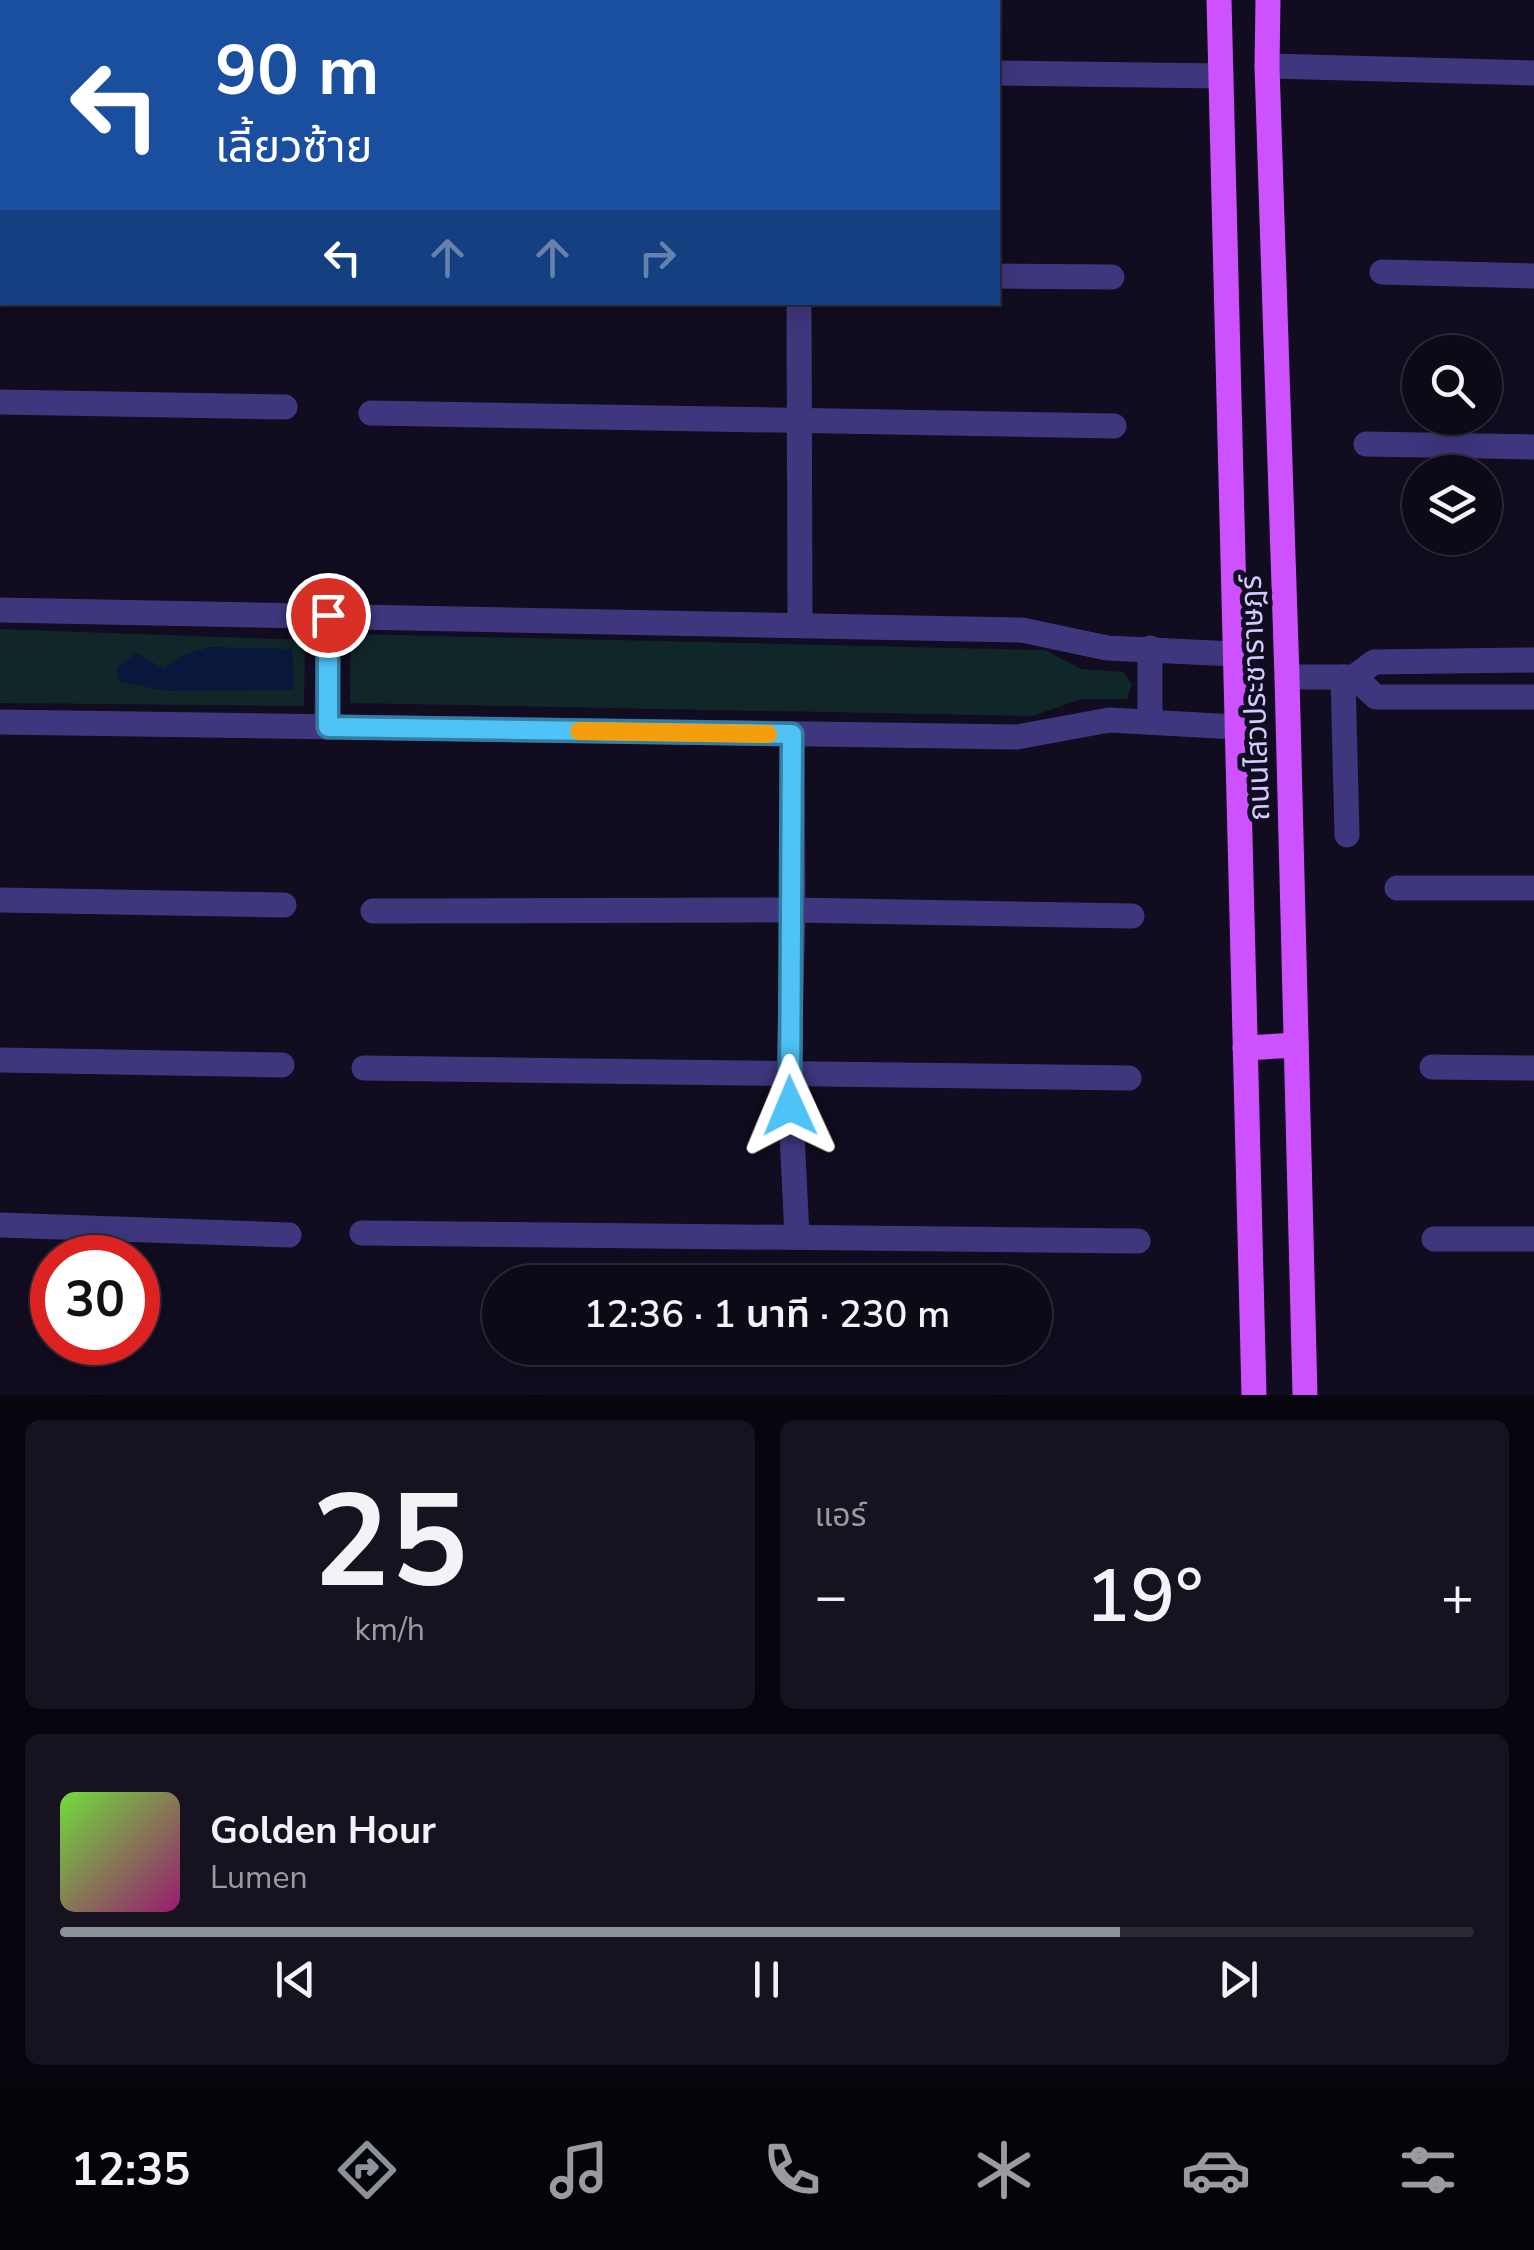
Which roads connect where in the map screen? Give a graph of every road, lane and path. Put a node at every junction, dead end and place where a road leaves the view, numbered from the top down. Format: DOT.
graph roads {
  1 [pos="1219,0"];
  2 [pos="1268,0"];
  3 [pos="1267,66"];
  4 [pos="1000,72"];
  5 [pos="1534,73"];
  6 [pos="1221,76"];
  7 [pos="1382,272"];
  8 [pos="1000,276"];
  9 [pos="1534,276"];
  10 [pos="1112,277"];
  11 [pos="799,305"];
  12 [pos="0,402"];
  13 [pos="285,407"];
  14 [pos="371,413"];
  15 [pos="799,420"];
  16 [pos="1114,426"];
  17 [pos="1366,444"];
  18 [pos="1534,447"];
  19 [pos="0,610"];
  20 [pos="328,615"];
  21 [pos="800,625"];
  22 [pos="1150,648"];
  23 [pos="1235,654"];
  24 [pos="1506,660"];
  25 [pos="1534,660"];
  26 [pos="1348,677"];
  27 [pos="1287,678"];
  28 [pos="1521,697"];
  29 [pos="1150,721"];
  30 [pos="0,722"];
  31 [pos="328,727"];
  32 [pos="1236,727"];
  33 [pos="792,734"];
  34 [pos="1347,835"];
  35 [pos="1397,888"];
  36 [pos="1534,888"];
  37 [pos="0,900"];
  38 [pos="284,905"];
  39 [pos="793,910"];
  40 [pos="372,912"];
  41 [pos="1132,916"];
  42 [pos="1296,1044"];
  43 [pos="1245,1048"];
  44 [pos="0,1060"];
  45 [pos="282,1065"];
  46 [pos="1432,1067"];
  47 [pos="364,1068"];
  48 [pos="1534,1068"];
  49 [pos="789,1073"];
  50 [pos="1129,1078"];
  51 [pos="0,1225"];
  52 [pos="362,1233"];
  53 [pos="289,1234"];
  54 [pos="796,1236"];
  55 [pos="1434,1239"];
  56 [pos="1534,1239"];
  57 [pos="1138,1241"];
  58 [pos="1254,1395"];
  59 [pos="1305,1395"];
  1 -- 6 [label="main road, ถนนไสวประชาราษฎร์"];
  2 -- 3 [label="main road, ถนนไสวประชาราษฎร์"];
  3 -- 5 [label="street"];
  3 -- 27 [label="main road, ถนนไสวประชาราษฎร์"];
  4 -- 6 [label="street"];
  6 -- 23 [label="main road, ถนนไสวประชาราษฎร์"];
  7 -- 9 [label="street"];
  8 -- 10 [label="street"];
  11 -- 15 [label="street"];
  12 -- 13 [label="street"];
  14 -- 15 [label="street"];
  15 -- 16 [label="street"];
  15 -- 21 [label="street"];
  17 -- 18 [label="street"];
  19 -- 20 [label="street"];
  20 -- 21 [label="street"];
  20 -- 31 [label="street"];
  21 -- 22 [label="street"];
  22 -- 23 [label="street"];
  22 -- 29 [label="street"];
  23 -- 32 [label="main road, ถนนไสวประชาราษฎร์"];
  24 -- 25 [label="street"];
  24 -- 26 [label="street"];
  24 -- 28 [label="street"];
  26 -- 27 [label="street"];
  26 -- 28 [label="street"];
  26 -- 34 [label="street"];
  27 -- 42 [label="main road, ถนนไสวประชาราษฎร์"];
  29 -- 32 [label="street"];
  29 -- 33 [label="street"];
  30 -- 31 [label="street"];
  31 -- 33 [label="street"];
  32 -- 43 [label="main road, ถนนไสวประชาราษฎร์"];
  33 -- 39 [label="street"];
  35 -- 36 [label="street"];
  37 -- 38 [label="street"];
  39 -- 40 [label="street"];
  39 -- 41 [label="street"];
  39 -- 49 [label="street"];
  42 -- 43 [label="main road"];
  42 -- 59 [label="main road, ถนนไสวประชาราษฎร์"];
  43 -- 58 [label="main road, ถนนไสวประชาราษฎร์"];
  44 -- 45 [label="street"];
  46 -- 48 [label="street"];
  47 -- 49 [label="street"];
  49 -- 50 [label="street"];
  49 -- 54 [label="street"];
  51 -- 53 [label="street"];
  52 -- 54 [label="street"];
  54 -- 57 [label="street"];
  55 -- 56 [label="street"];
}
